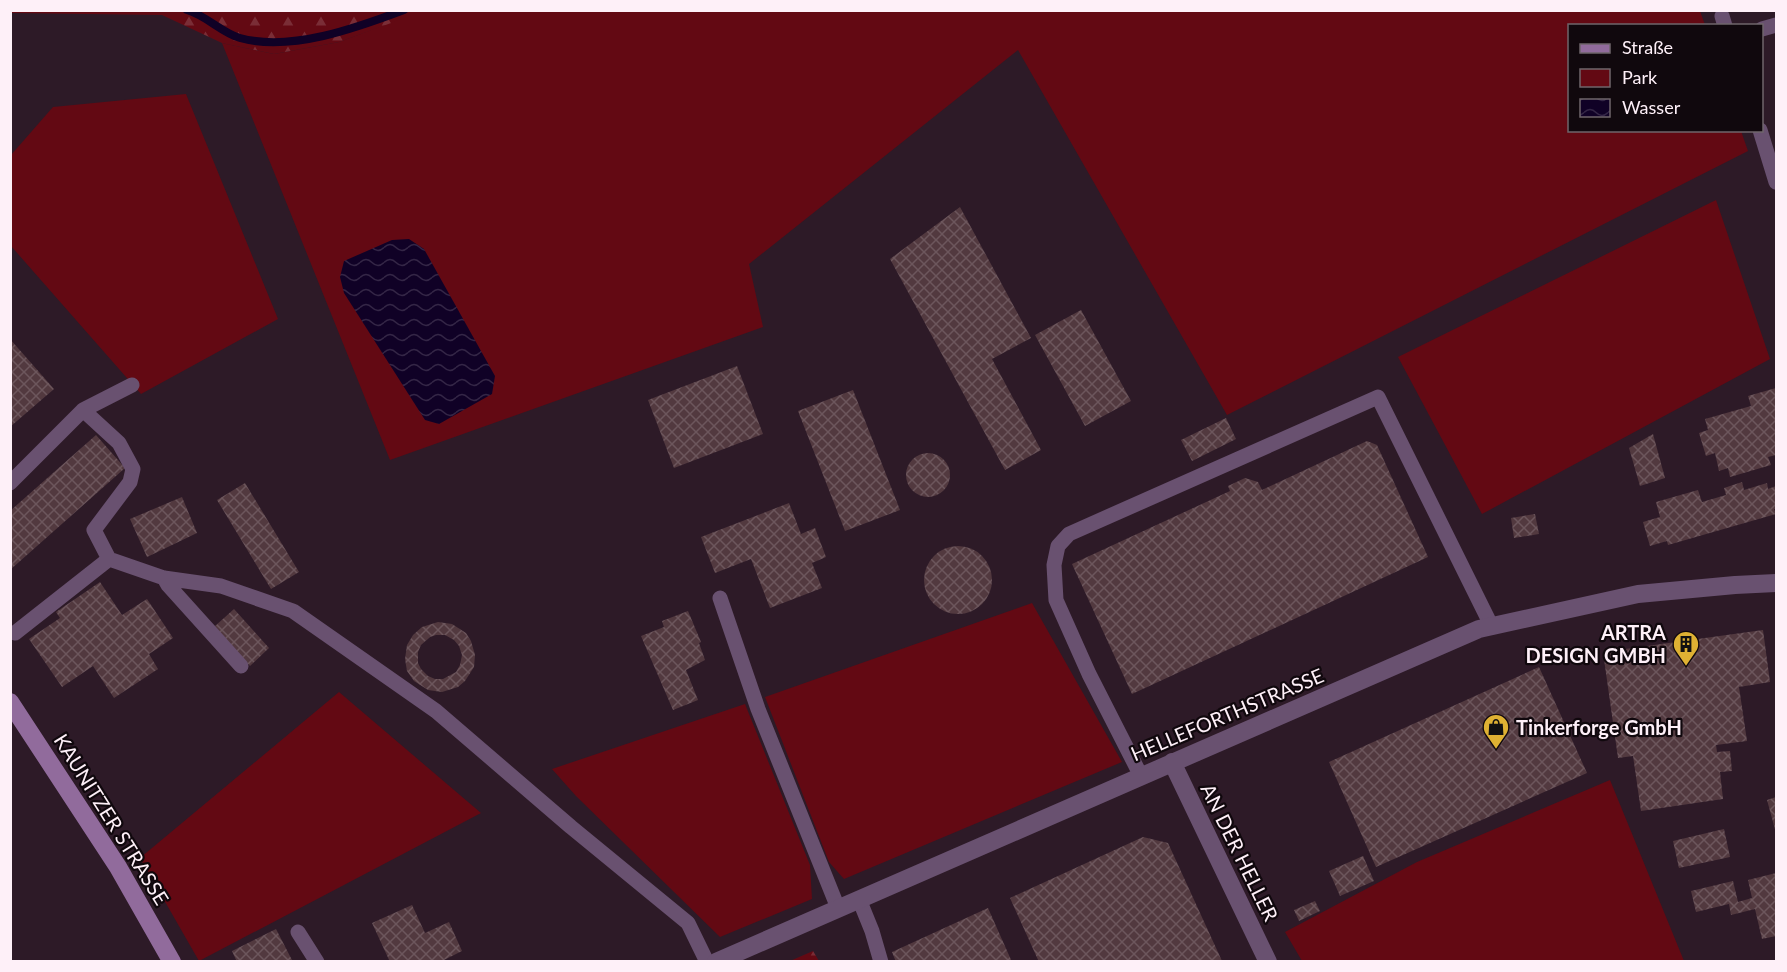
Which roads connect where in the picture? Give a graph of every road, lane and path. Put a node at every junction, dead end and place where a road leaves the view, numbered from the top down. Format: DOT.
graph roads {
  1 [pos="1761,132"];
  2 [pos="1776,182"];
  3 [pos="132,385"];
  4 [pos="83,410"];
  5 [pos="10,483"];
  6 [pos="108,559"];
  7 [pos="164,578"];
  8 [pos="1776,583"];
  9 [pos="720,598"];
  10 [pos="1492,627"];
  11 [pos="15,633"];
  12 [pos="241,666"];
  13 [pos="10,702"];
  14 [pos="1172,762"];
  15 [pos="1141,776"];
  16 [pos="859,899"];
  17 [pos="838,908"];
  18 [pos="298,932"];
  19 [pos="172,962"];
  20 [pos="317,962"];
  21 [pos="707,962"];
  22 [pos="716,962"];
  23 [pos="881,962"];
  24 [pos="1268,962"];
  1 -- 2 [label="lane"];
  3 -- 4 [label="lane"];
  4 -- 5 [label="lane"];
  4 -- 6 [label="lane"];
  6 -- 7 [label="lane"];
  6 -- 11 [label="lane"];
  7 -- 12 [label="lane"];
  7 -- 21 [label="lane"];
  8 -- 10 [label="street, HELLEFORTHSTRASSE"];
  9 -- 17 [label="lane"];
  10 -- 14 [label="street, HELLEFORTHSTRASSE"];
  10 -- 15 [label="lane"];
  13 -- 19 [label="street, KAUNITZER STRASSE"];
  14 -- 15 [label="street, HELLEFORTHSTRASSE"];
  14 -- 24 [label="street, AN DER HELLER"];
  15 -- 16 [label="street, HELLEFORTHSTRASSE"];
  16 -- 17 [label="street, HELLEFORTHSTRASSE"];
  16 -- 23 [label="lane"];
  17 -- 22 [label="street, HELLEFORTHSTRASSE"];
  18 -- 20 [label="lane"];
}
